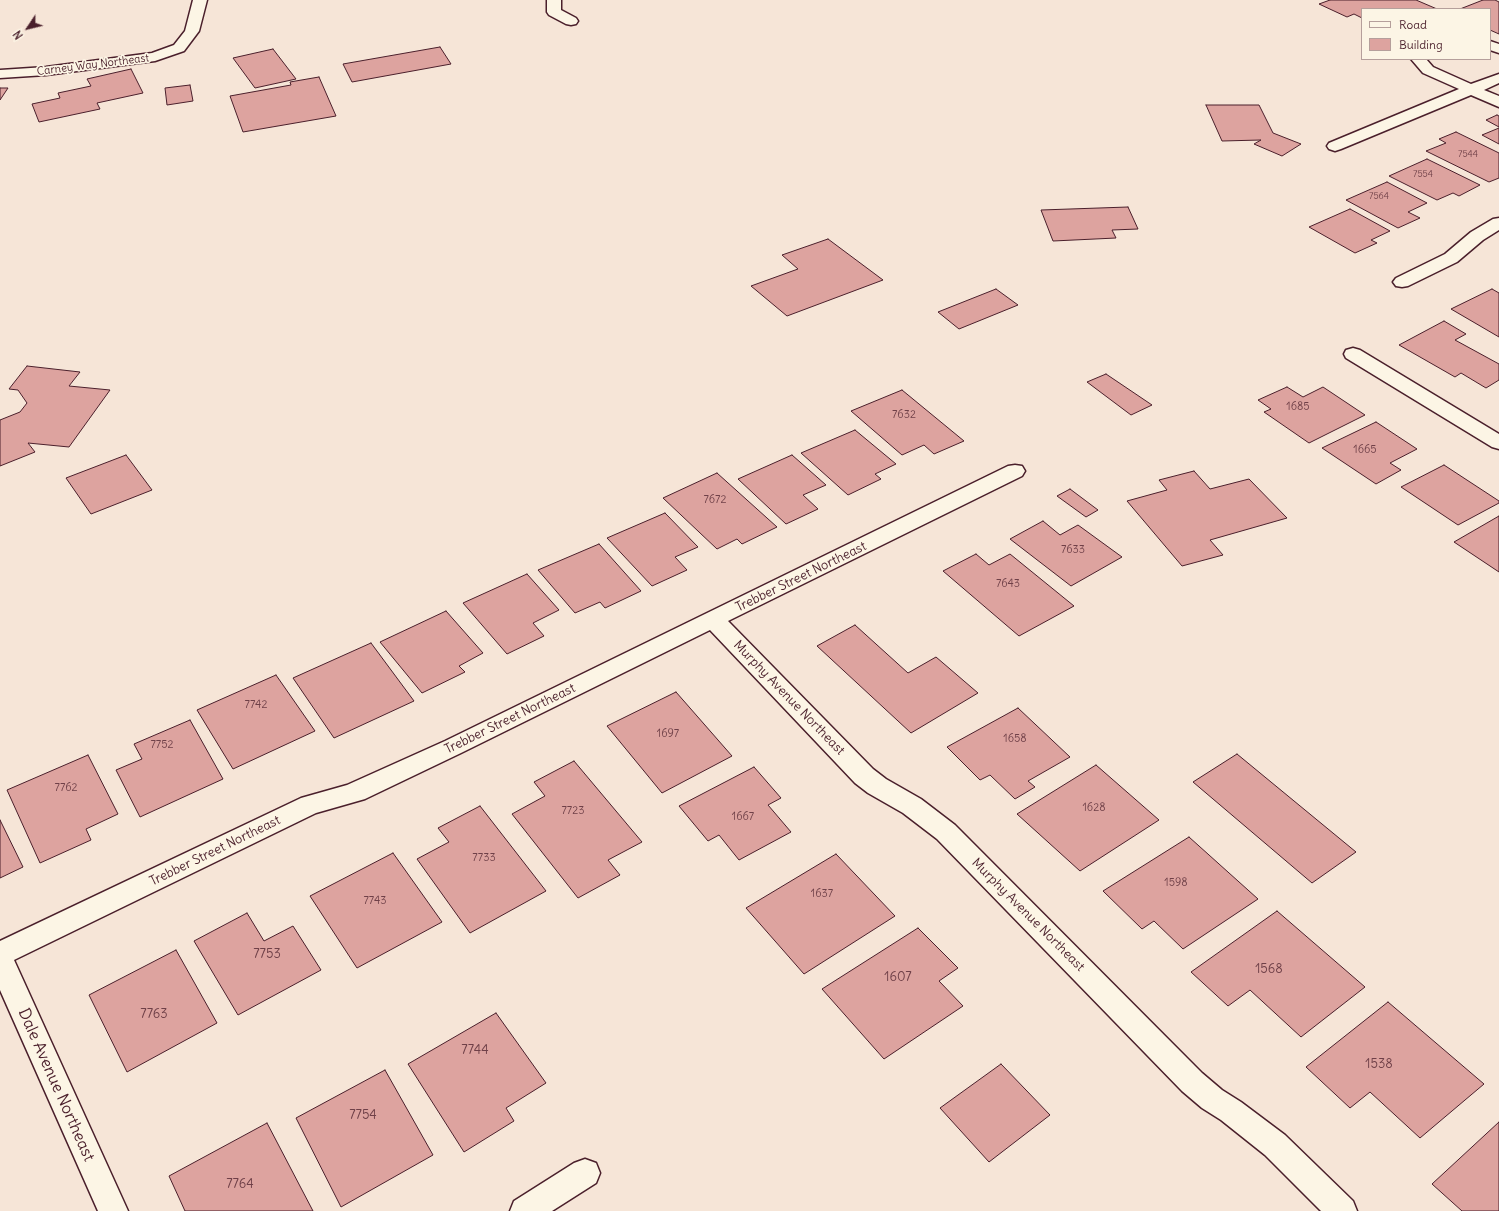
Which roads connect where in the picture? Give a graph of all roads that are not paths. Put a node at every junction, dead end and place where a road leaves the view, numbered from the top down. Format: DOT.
graph roads {
  1 [pos="200,0"];
  2 [pos="554,0"];
  3 [pos="571,21"];
  4 [pos="1419,60"];
  5 [pos="0,74"];
  6 [pos="1499,78"];
  7 [pos="1471,90"];
  8 [pos="1499,102"];
  9 [pos="1335,146"];
  10 [pos="1499,223"];
  11 [pos="1402,282"];
  12 [pos="1353,354"];
  13 [pos="1499,443"];
  14 [pos="1015,471"];
  15 [pos="714,620"];
  16 [pos="0,954"];
  17 [pos="0,959"];
  18 [pos="586,1173"];
  19 [pos="113,1211"];
  20 [pos="525,1211"];
  21 [pos="1342,1211"];
  1 -- 5 [label="street, Carney Way Northeast"];
  2 -- 3 [label="street"];
  4 -- 7 [label="street"];
  6 -- 7 [label="street"];
  7 -- 8 [label="street"];
  7 -- 9 [label="street"];
  10 -- 11 [label="street"];
  12 -- 13 [label="street"];
  14 -- 15 [label="street, Trebber Street Northeast"];
  15 -- 16 [label="street, Trebber Street Northeast"];
  15 -- 21 [label="street, Murphy Avenue Northeast"];
  17 -- 19 [label="street, Dale Avenue Northeast"];
  18 -- 20 [label="street"];
}
